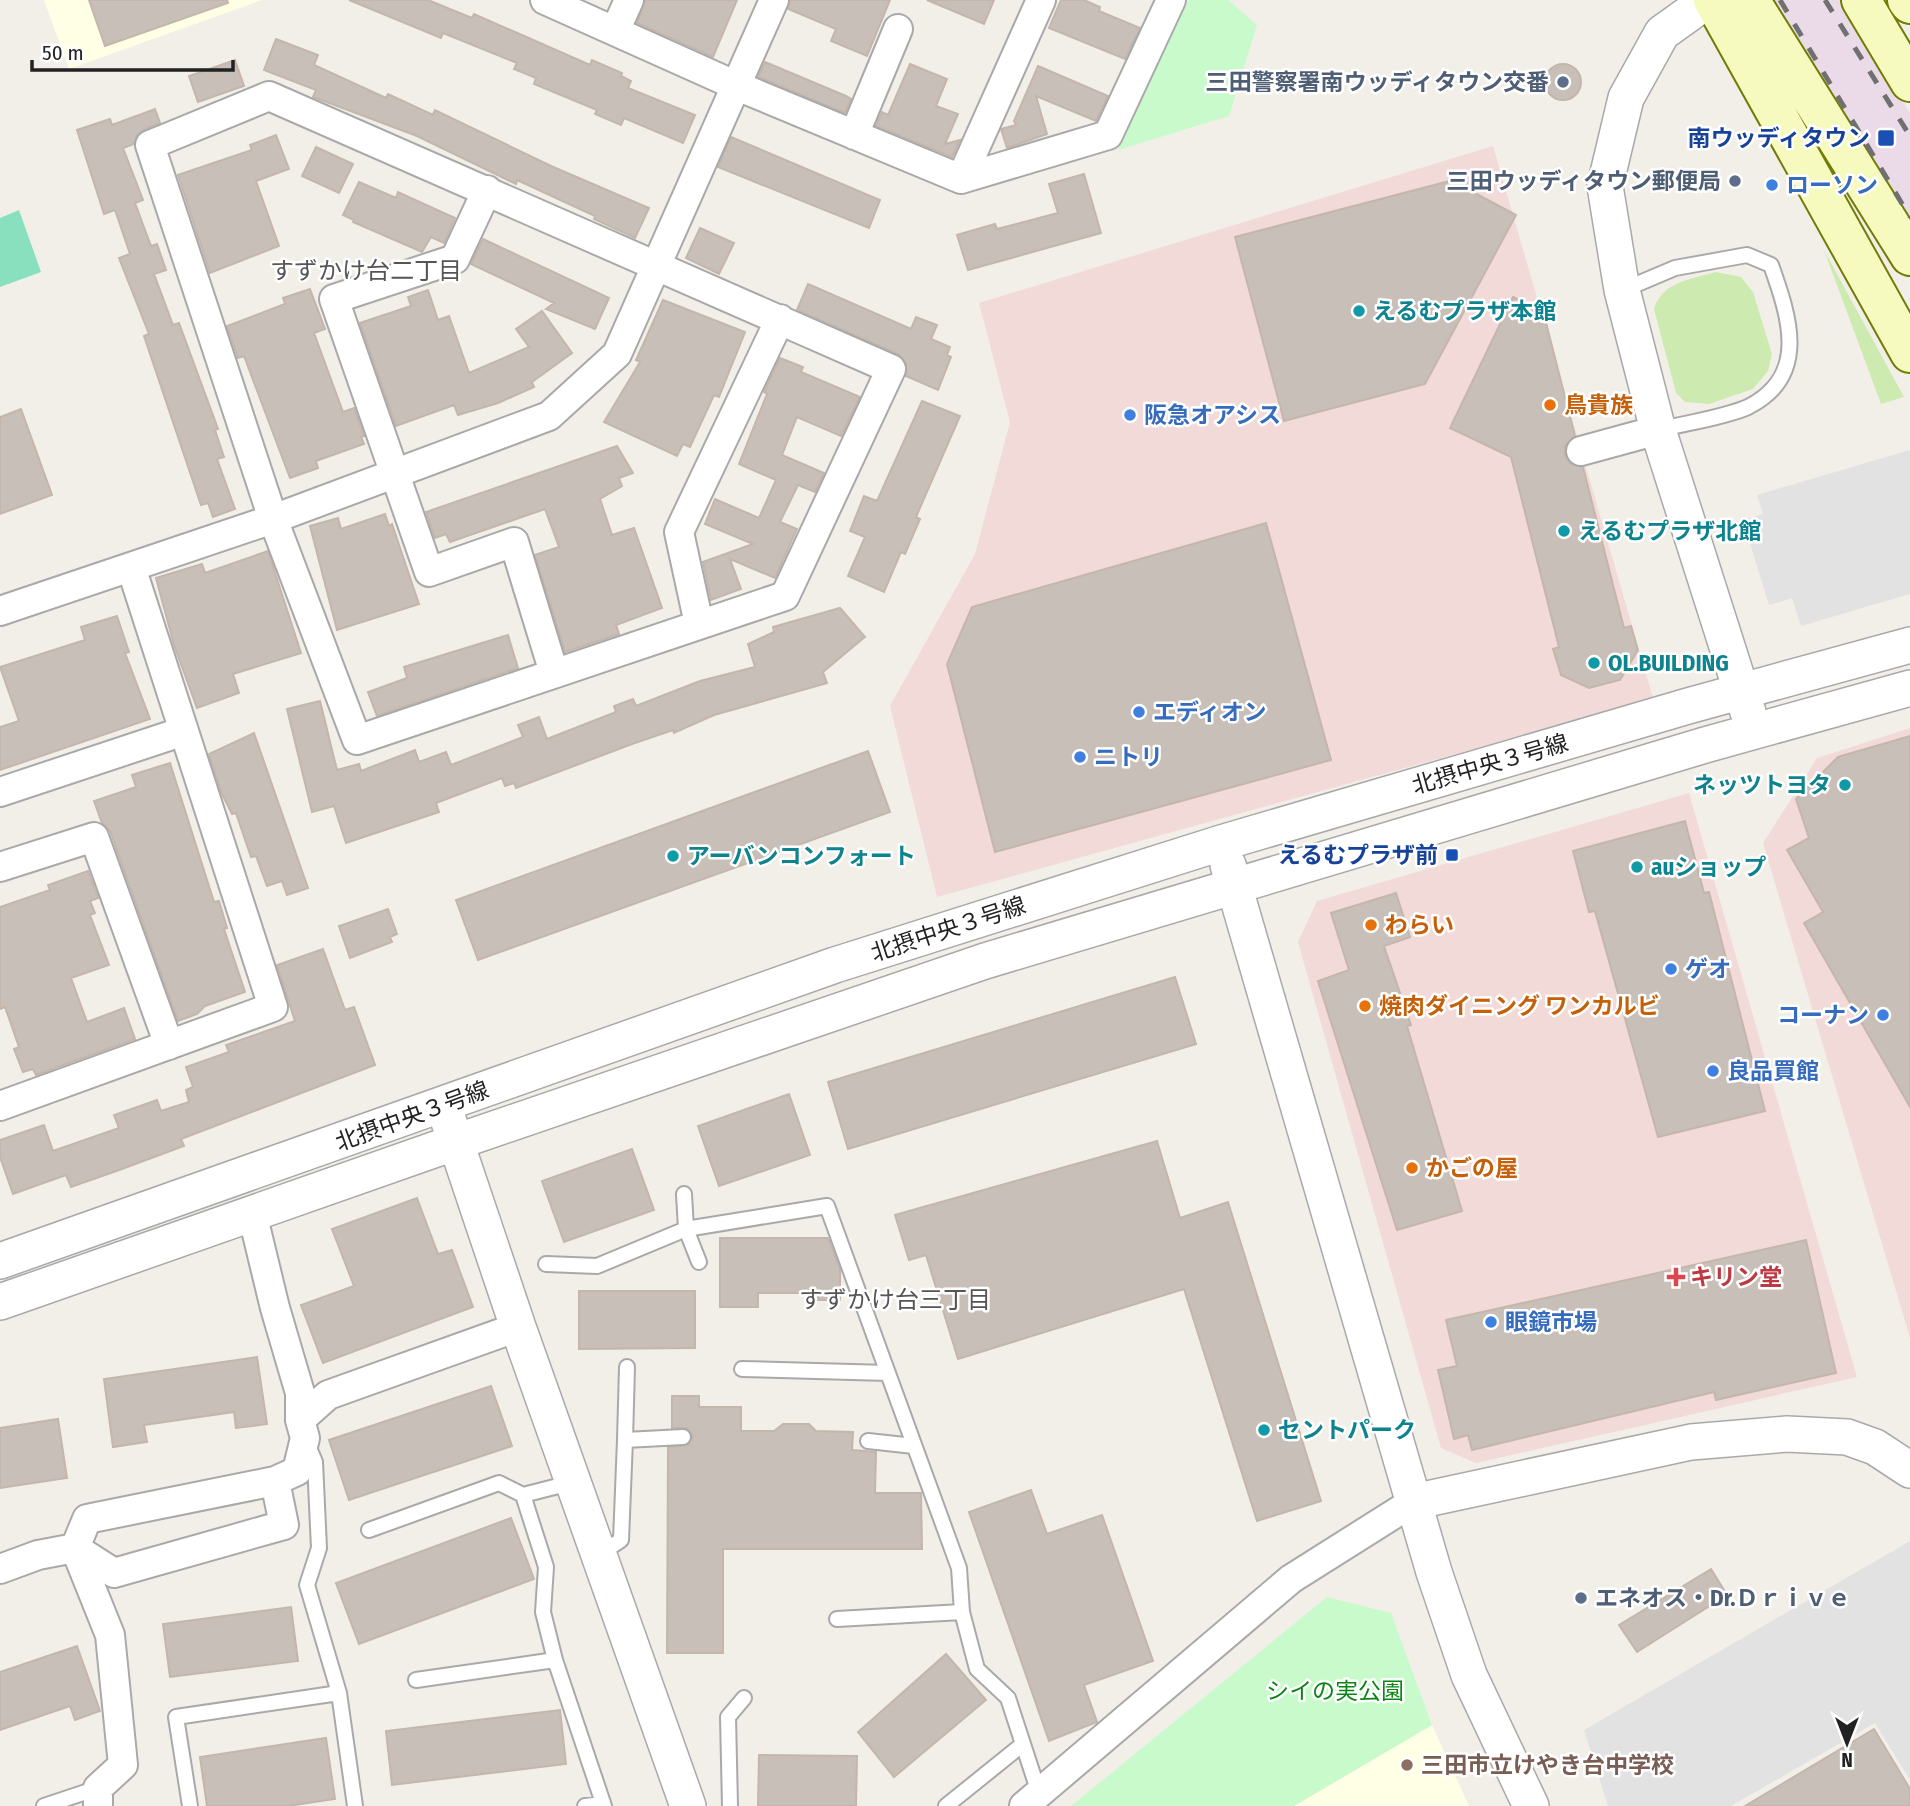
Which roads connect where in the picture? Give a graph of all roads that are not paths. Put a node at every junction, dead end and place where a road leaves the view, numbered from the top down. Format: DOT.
graph roads {
  1 [pos="545,0"];
  2 [pos="629,0"];
  3 [pos="774,0"];
  4 [pos="1041,0"];
  5 [pos="1171,0"];
  6 [pos="1861,0"];
  7 [pos="1731,7"];
  8 [pos="898,29"];
  9 [pos="615,31"];
  10 [pos="1910,82"];
  11 [pos="737,86"];
  12 [pos="855,135"];
  13 [pos="961,179"];
  14 [pos="487,190"];
  15 [pos="1910,256"];
  16 [pos="657,264"];
  17 [pos="1622,290"];
  18 [pos="780,319"];
  19 [pos="1910,353"];
  20 [pos="1658,430"];
  21 [pos="1581,451"];
  22 [pos="394,474"];
  23 [pos="274,519"];
  24 [pos="131,567"];
  25 [pos="0,611"];
  26 [pos="699,624"];
  27 [pos="1910,645"];
  28 [pos="554,673"];
  29 [pos="1910,688"];
  30 [pos="1741,691"];
  31 [pos="184,731"];
  32 [pos="1754,732"];
  33 [pos="0,792"];
  34 [pos="1218,831"];
  35 [pos="0,867"];
  36 [pos="1234,886"];
  37 [pos="169,1045"];
  38 [pos="443,1105"];
  39 [pos="0,1106"];
  40 [pos="456,1142"];
  41 [pos="684,1194"];
  42 [pos="252,1213"];
  43 [pos="686,1229"];
  44 [pos="0,1261"];
  45 [pos="699,1262"];
  46 [pos="546,1264"];
  47 [pos="0,1302"];
  48 [pos="518,1327"];
  49 [pos="627,1367"];
  50 [pos="742,1369"];
  51 [pos="888,1373"];
  52 [pos="302,1429"];
  53 [pos="683,1437"];
  54 [pos="625,1440"];
  55 [pos="868,1441"];
  56 [pos="914,1446"];
  57 [pos="1910,1470"];
  58 [pos="275,1481"];
  59 [pos="575,1482"];
  60 [pos="523,1495"];
  61 [pos="1413,1502"];
  62 [pos="369,1530"];
  63 [pos="75,1548"];
  64 [pos="600,1554"];
  65 [pos="0,1569"];
  66 [pos="962,1612"];
  67 [pos="837,1619"];
  68 [pos="555,1660"];
  69 [pos="416,1680"];
  70 [pos="340,1693"];
  71 [pos="744,1698"];
  72 [pos="1023,1744"];
  73 [pos="98,1797"];
  74 [pos="1031,1799"];
  75 [pos="603,1805"];
  76 [pos="44,1806"];
  77 [pos="190,1806"];
  78 [pos="355,1806"];
  79 [pos="584,1806"];
  80 [pos="688,1806"];
  81 [pos="730,1806"];
  82 [pos="946,1806"];
  83 [pos="1531,1806"];
  1 -- 9 [label="street"];
  2 -- 9 [label="street"];
  3 -- 11 [label="street"];
  4 -- 13 [label="street"];
  5 -- 13 [label="street"];
  6 -- 10 [label="main road"];
  7 -- 15 [label="main road"];
  7 -- 17 [label="street"];
  7 -- 19 [label="main road"];
  8 -- 12 [label="street"];
  9 -- 11 [label="street"];
  11 -- 12 [label="street"];
  11 -- 16 [label="street"];
  12 -- 13 [label="street"];
  14 -- 16 [label="street"];
  14 -- 22 [label="street"];
  14 -- 23 [label="street"];
  16 -- 18 [label="street"];
  16 -- 22 [label="street"];
  17 -- 20 [label="street"];
  17 -- 20 [label="lane"];
  18 -- 26 [label="street"];
  18 -- 26 [label="street"];
  20 -- 21 [label="street"];
  20 -- 30 [label="street"];
  22 -- 23 [label="street"];
  22 -- 28 [label="street"];
  23 -- 24 [label="street"];
  23 -- 28 [label="street"];
  24 -- 25 [label="street"];
  24 -- 31 [label="street"];
  26 -- 28 [label="street"];
  27 -- 30 [label="street, 北摂中央３号線"];
  29 -- 32 [label="street, 北摂中央３号線"];
  30 -- 32 [label="street"];
  30 -- 34 [label="street, 北摂中央３号線"];
  31 -- 33 [label="street"];
  31 -- 37 [label="street"];
  32 -- 36 [label="street, 北摂中央３号線"];
  34 -- 36 [label="street"];
  34 -- 38 [label="street, 北摂中央３号線"];
  35 -- 37 [label="street"];
  36 -- 40 [label="street, 北摂中央３号線"];
  36 -- 61 [label="street"];
  37 -- 39 [label="street"];
  38 -- 40 [label="street"];
  38 -- 44 [label="street, 北摂中央３号線"];
  40 -- 42 [label="street, 北摂中央３号線"];
  40 -- 48 [label="street"];
  41 -- 43 [label="lane"];
  42 -- 47 [label="street, 北摂中央３号線"];
  42 -- 52 [label="street"];
  43 -- 45 [label="lane"];
  43 -- 46 [label="lane"];
  43 -- 51 [label="lane"];
  48 -- 52 [label="street"];
  48 -- 59 [label="street"];
  49 -- 54 [label="lane"];
  50 -- 51 [label="lane"];
  51 -- 56 [label="lane"];
  52 -- 58 [label="street"];
  52 -- 70 [label="lane"];
  53 -- 54 [label="lane"];
  54 -- 64 [label="lane"];
  55 -- 56 [label="lane"];
  56 -- 66 [label="lane"];
  57 -- 61 [label="street"];
  58 -- 63 [label="street"];
  58 -- 63 [label="street"];
  59 -- 60 [label="lane"];
  59 -- 64 [label="street"];
  60 -- 62 [label="lane"];
  60 -- 68 [label="lane"];
  61 -- 74 [label="street"];
  61 -- 83 [label="street"];
  63 -- 65 [label="street"];
  63 -- 73 [label="street"];
  64 -- 80 [label="street"];
  66 -- 67 [label="lane"];
  66 -- 72 [label="lane"];
  68 -- 69 [label="lane"];
  68 -- 75 [label="lane"];
  70 -- 77 [label="lane"];
  70 -- 78 [label="lane"];
  71 -- 81 [label="lane"];
  72 -- 74 [label="lane"];
  72 -- 82 [label="lane"];
  73 -- 76 [label="lane"];
  75 -- 79 [label="lane"];
}
